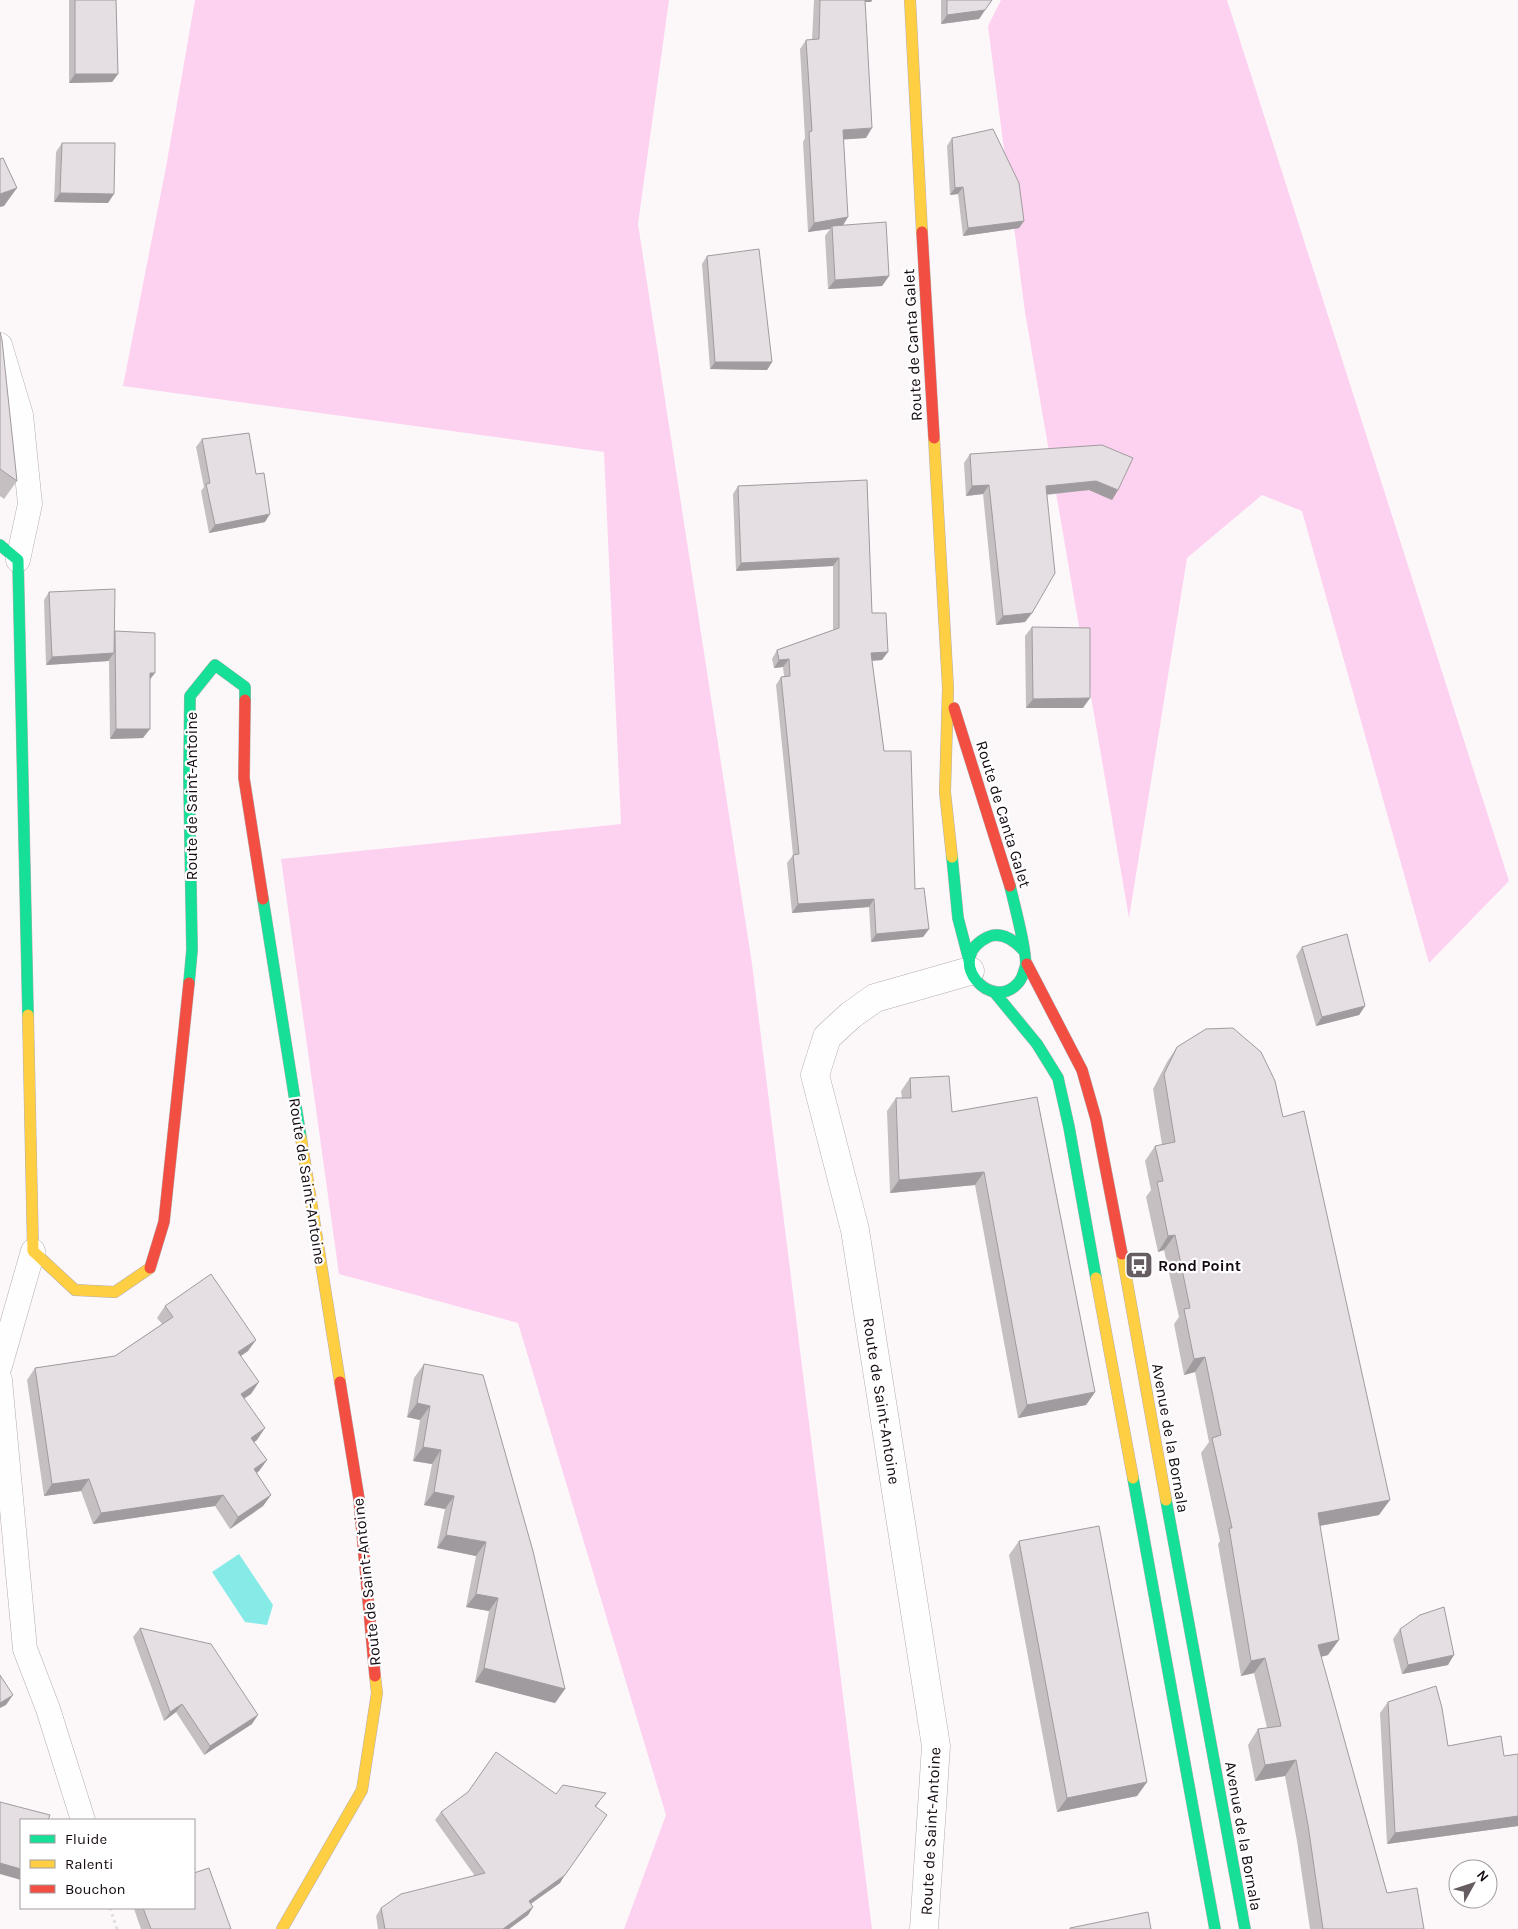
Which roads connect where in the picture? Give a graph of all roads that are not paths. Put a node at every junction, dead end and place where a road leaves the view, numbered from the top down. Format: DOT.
graph roads {
  1 [pos="910,0"];
  2 [pos="0,345"];
  3 [pos="9,553"];
  4 [pos="948,688"];
  5 [pos="1024,951"];
  6 [pos="1027,964"];
  7 [pos="969,965"];
  8 [pos="996,993"];
  9 [pos="33,1251"];
  10 [pos="0,1366"];
  11 [pos="0,1380"];
  12 [pos="83,1819"];
  13 [pos="282,1929"];
  14 [pos="924,1929"];
  15 [pos="1215,1929"];
  16 [pos="1244,1929"];
  1 -- 4 [label="main road, Route de Canta Galet"];
  2 -- 3 [label="lane"];
  3 -- 9 [label="main road"];
  4 -- 5 [label="main road, Route de Canta Galet"];
  4 -- 7 [label="main road, Route de Canta Galet"];
  5 -- 6 [label="main road"];
  5 -- 7 [label="main road"];
  6 -- 8 [label="main road"];
  6 -- 16 [label="main road, Avenue de la Bornala"];
  7 -- 8 [label="main road"];
  7 -- 14 [label="street, Route de Saint-Antoine"];
  8 -- 15 [label="main road"];
  9 -- 10 [label="lane"];
  9 -- 13 [label="main road, Route de Saint-Antoine"];
  11 -- 12 [label="lane"];
}
